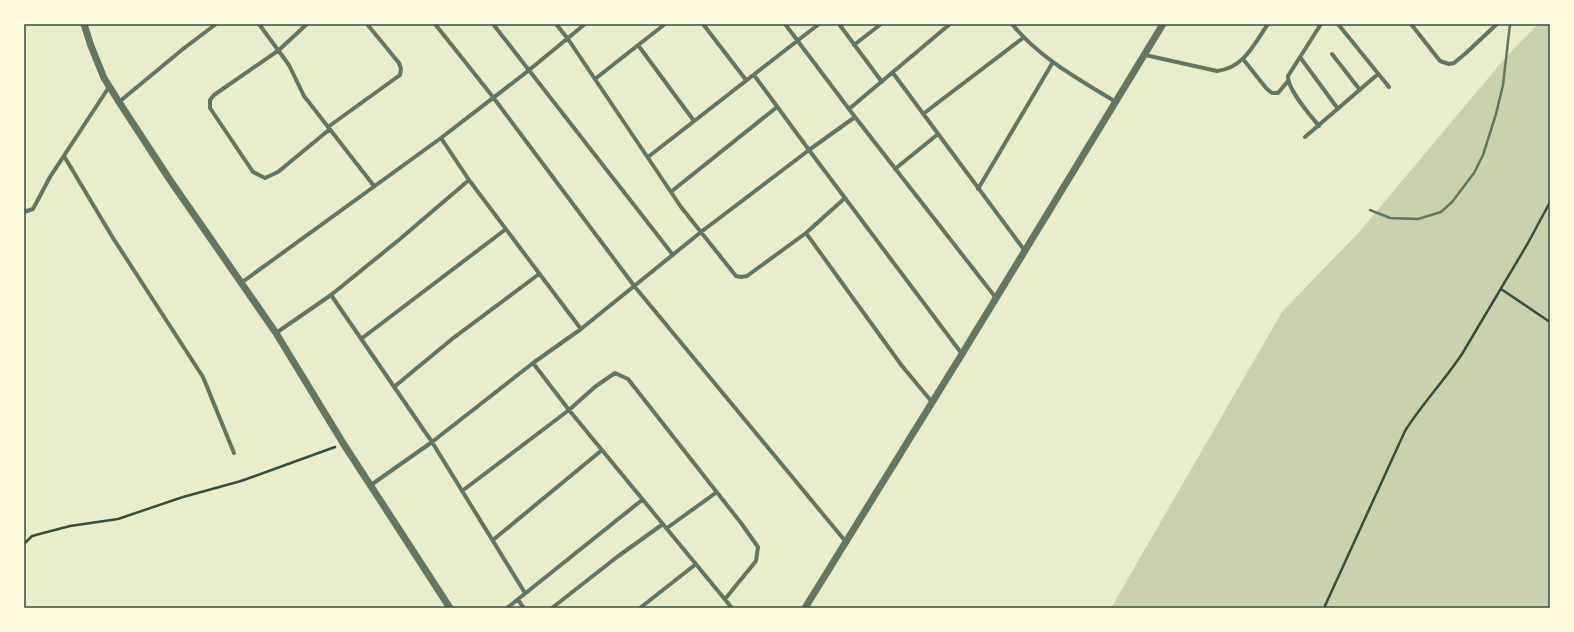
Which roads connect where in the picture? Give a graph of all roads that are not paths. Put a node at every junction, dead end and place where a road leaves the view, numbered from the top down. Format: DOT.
graph roads {
  1 [pos="84,24"];
  2 [pos="216,24"];
  3 [pos="259,24"];
  4 [pos="307,24"];
  5 [pos="367,24"];
  6 [pos="435,24"];
  7 [pos="493,24"];
  8 [pos="556,24"];
  9 [pos="585,24"];
  10 [pos="665,24"];
  11 [pos="703,24"];
  12 [pos="785,24"];
  13 [pos="819,24"];
  14 [pos="839,24"];
  15 [pos="881,24"];
  16 [pos="950,24"];
  17 [pos="1012,24"];
  18 [pos="1163,24"];
  19 [pos="1268,24"];
  20 [pos="1321,24"];
  21 [pos="1338,24"];
  22 [pos="1411,24"];
  23 [pos="1497,24"];
  24 [pos="1510,24"];
  25 [pos="1023,38"];
  26 [pos="568,39"];
  27 [pos="797,41"];
  28 [pos="638,45"];
  29 [pos="854,45"];
  30 [pos="279,50"];
  31 [pos="1332,54"];
  32 [pos="1145,55"];
  33 [pos="1300,57"];
  34 [pos="1243,59"];
  35 [pos="1053,62"];
  36 [pos="528,71"];
  37 [pos="893,73"];
  38 [pos="754,74"];
  39 [pos="1378,74"];
  40 [pos="595,79"];
  41 [pos="746,80"];
  42 [pos="1288,81"];
  43 [pos="882,82"];
  44 [pos="109,87"];
  45 [pos="1390,87"];
  46 [pos="1360,90"];
  47 [pos="493,97"];
  48 [pos="119,102"];
  49 [pos="1116,102"];
  50 [pos="777,107"];
  51 [pos="849,109"];
  52 [pos="1338,109"];
  53 [pos="924,114"];
  54 [pos="855,118"];
  55 [pos="694,121"];
  56 [pos="1319,126"];
  57 [pos="329,128"];
  58 [pos="938,134"];
  59 [pos="1305,137"];
  60 [pos="441,138"];
  61 [pos="808,150"];
  62 [pos="64,156"];
  63 [pos="648,157"];
  64 [pos="896,169"];
  65 [pos="469,180"];
  66 [pos="374,186"];
  67 [pos="978,189"];
  68 [pos="672,192"];
  69 [pos="845,198"];
  70 [pos="1370,210"];
  71 [pos="24,212"];
  72 [pos="506,229"];
  73 [pos="701,232"];
  74 [pos="806,233"];
  75 [pos="1025,252"];
  76 [pos="673,255"];
  77 [pos="539,274"];
  78 [pos="241,283"];
  79 [pos="635,287"];
  80 [pos="331,295"];
  81 [pos="996,298"];
  82 [pos="581,329"];
  83 [pos="276,333"];
  84 [pos="361,339"];
  85 [pos="962,354"];
  86 [pos="533,363"];
  87 [pos="394,387"];
  88 [pos="932,402"];
  89 [pos="569,410"];
  90 [pos="432,442"];
  91 [pos="602,450"];
  92 [pos="234,453"];
  93 [pos="371,485"];
  94 [pos="462,490"];
  95 [pos="717,492"];
  96 [pos="642,500"];
  97 [pos="663,524"];
  98 [pos="667,528"];
  99 [pos="493,540"];
  100 [pos="846,542"];
  101 [pos="696,564"];
  102 [pos="525,593"];
  103 [pos="725,599"];
  104 [pos="518,600"];
  105 [pos="450,608"];
  106 [pos="507,608"];
  107 [pos="524,608"];
  108 [pos="552,608"];
  109 [pos="640,608"];
  110 [pos="732,608"];
  111 [pos="805,608"];
  1 -- 44 [label="street"];
  2 -- 48 [label="street"];
  3 -- 30 [label="street"];
  4 -- 30 [label="street"];
  5 -- 57 [label="street"];
  6 -- 47 [label="street"];
  7 -- 36 [label="street"];
  8 -- 26 [label="street"];
  9 -- 26 [label="street"];
  10 -- 28 [label="street"];
  11 -- 41 [label="street"];
  12 -- 27 [label="street"];
  13 -- 27 [label="street"];
  14 -- 29 [label="street"];
  15 -- 29 [label="street"];
  16 -- 37 [label="street"];
  17 -- 25 [label="street"];
  18 -- 32 [label="street"];
  19 -- 34 [label="street"];
  20 -- 33 [label="street"];
  21 -- 39 [label="street"];
  22 -- 23 [label="street"];
  24 -- 70 [label="lane"];
  25 -- 35 [label="street"];
  25 -- 53 [label="street"];
  26 -- 36 [label="street"];
  26 -- 40 [label="street"];
  27 -- 38 [label="street"];
  27 -- 51 [label="street"];
  28 -- 40 [label="street"];
  28 -- 55 [label="street"];
  29 -- 43 [label="street"];
  30 -- 57 [label="street"];
  30 -- 57 [label="street"];
  31 -- 46 [label="street"];
  32 -- 34 [label="street"];
  32 -- 49 [label="street"];
  33 -- 42 [label="street"];
  33 -- 52 [label="street"];
  34 -- 42 [label="street"];
  35 -- 49 [label="street"];
  35 -- 67 [label="street"];
  36 -- 47 [label="street"];
  36 -- 76 [label="street"];
  37 -- 43 [label="street"];
  37 -- 53 [label="street"];
  38 -- 41 [label="street"];
  38 -- 50 [label="street"];
  39 -- 45 [label="street"];
  39 -- 46 [label="street"];
  40 -- 63 [label="street"];
  41 -- 55 [label="street"];
  42 -- 56 [label="street"];
  43 -- 51 [label="street"];
  44 -- 48 [label="street"];
  44 -- 62 [label="street"];
  46 -- 52 [label="street"];
  47 -- 60 [label="street"];
  47 -- 79 [label="street"];
  48 -- 78 [label="street"];
  49 -- 75 [label="street"];
  50 -- 61 [label="street"];
  50 -- 68 [label="street"];
  51 -- 54 [label="street"];
  52 -- 56 [label="street"];
  53 -- 58 [label="street"];
  54 -- 61 [label="street"];
  54 -- 64 [label="street"];
  55 -- 63 [label="street"];
  56 -- 59 [label="street"];
  57 -- 66 [label="street"];
  58 -- 64 [label="street"];
  58 -- 67 [label="street"];
  60 -- 65 [label="street"];
  60 -- 66 [label="street"];
  61 -- 69 [label="street"];
  61 -- 73 [label="street"];
  62 -- 71 [label="street"];
  62 -- 92 [label="street"];
  63 -- 68 [label="street"];
  64 -- 81 [label="street"];
  65 -- 72 [label="street"];
  65 -- 80 [label="street"];
  66 -- 78 [label="street"];
  67 -- 75 [label="street"];
  68 -- 73 [label="street"];
  69 -- 74 [label="street"];
  69 -- 85 [label="street"];
  72 -- 77 [label="street"];
  72 -- 84 [label="street"];
  73 -- 74 [label="street"];
  73 -- 76 [label="street"];
  74 -- 88 [label="street"];
  75 -- 81 [label="street"];
  76 -- 79 [label="street"];
  77 -- 82 [label="street"];
  77 -- 87 [label="street"];
  78 -- 83 [label="street"];
  79 -- 82 [label="street"];
  79 -- 100 [label="street"];
  80 -- 83 [label="street"];
  80 -- 84 [label="street"];
  81 -- 85 [label="street"];
  82 -- 86 [label="street"];
  83 -- 93 [label="street"];
  84 -- 87 [label="street"];
  85 -- 88 [label="street"];
  86 -- 89 [label="street"];
  86 -- 90 [label="street"];
  87 -- 90 [label="street"];
  88 -- 100 [label="street"];
  89 -- 91 [label="street"];
  89 -- 94 [label="street"];
  89 -- 95 [label="street"];
  90 -- 93 [label="street"];
  90 -- 94 [label="street"];
  91 -- 96 [label="street"];
  91 -- 99 [label="street"];
  93 -- 105 [label="street"];
  94 -- 99 [label="street"];
  95 -- 98 [label="street"];
  95 -- 103 [label="street"];
  96 -- 97 [label="street"];
  96 -- 102 [label="street"];
  97 -- 98 [label="street"];
  97 -- 108 [label="street"];
  98 -- 101 [label="street"];
  99 -- 102 [label="street"];
  100 -- 111 [label="street"];
  101 -- 103 [label="street"];
  101 -- 109 [label="street"];
  102 -- 104 [label="street"];
  103 -- 110 [label="street"];
  104 -- 106 [label="street"];
  104 -- 107 [label="street"];
}
